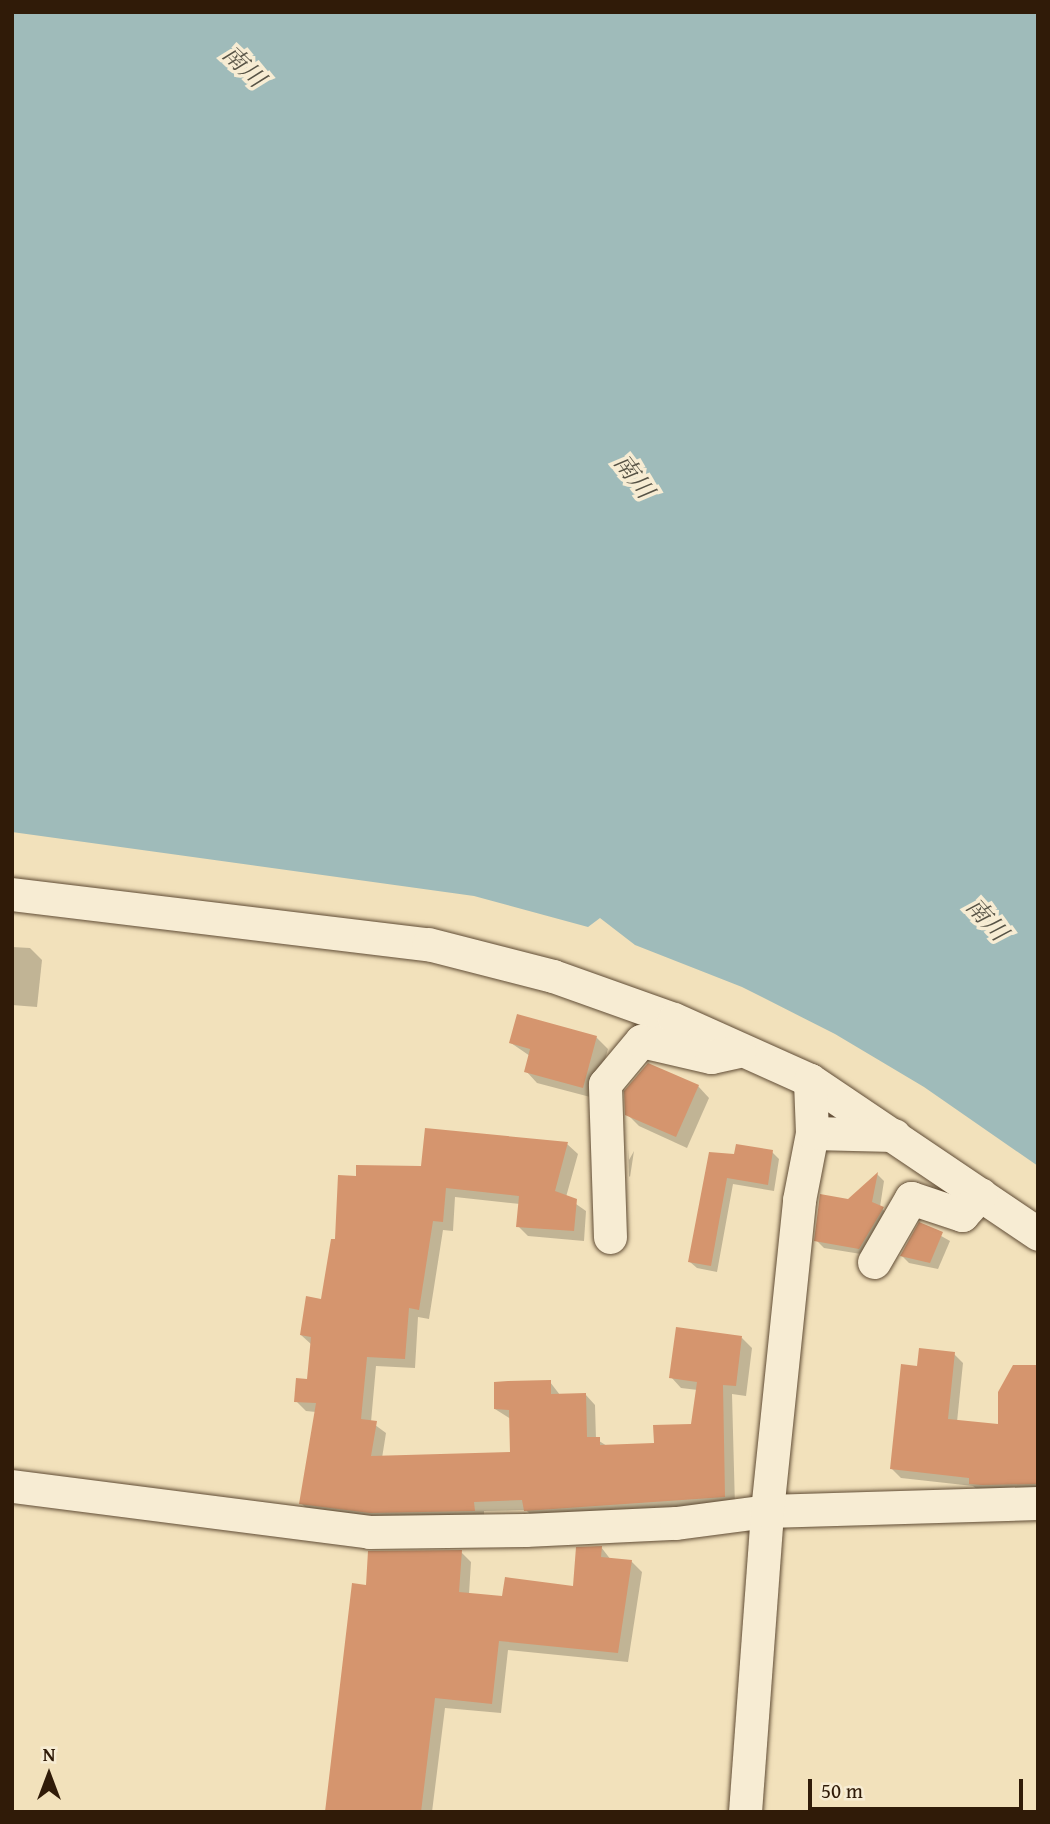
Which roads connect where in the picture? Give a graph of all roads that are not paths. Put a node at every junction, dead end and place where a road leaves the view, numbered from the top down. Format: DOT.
graph roads {
  1 [pos="12,894"];
  2 [pos="745,1050"];
  3 [pos="810,1080"];
  4 [pos="812,1133"];
  5 [pos="897,1135"];
  6 [pos="981,1194"];
  7 [pos="1038,1234"];
  8 [pos="610,1237"];
  9 [pos="874,1262"];
  10 [pos="12,1486"];
  11 [pos="1038,1503"];
  12 [pos="766,1511"];
  13 [pos="745,1812"];
  1 -- 2 [label="street"];
  2 -- 3 [label="street"];
  2 -- 8 [label="street"];
  3 -- 4 [label="street"];
  3 -- 5 [label="street"];
  4 -- 5 [label="street"];
  4 -- 12 [label="street"];
  5 -- 6 [label="street"];
  6 -- 7 [label="street"];
  6 -- 9 [label="street"];
  10 -- 12 [label="street"];
  11 -- 12 [label="street"];
  12 -- 13 [label="street"];
}
